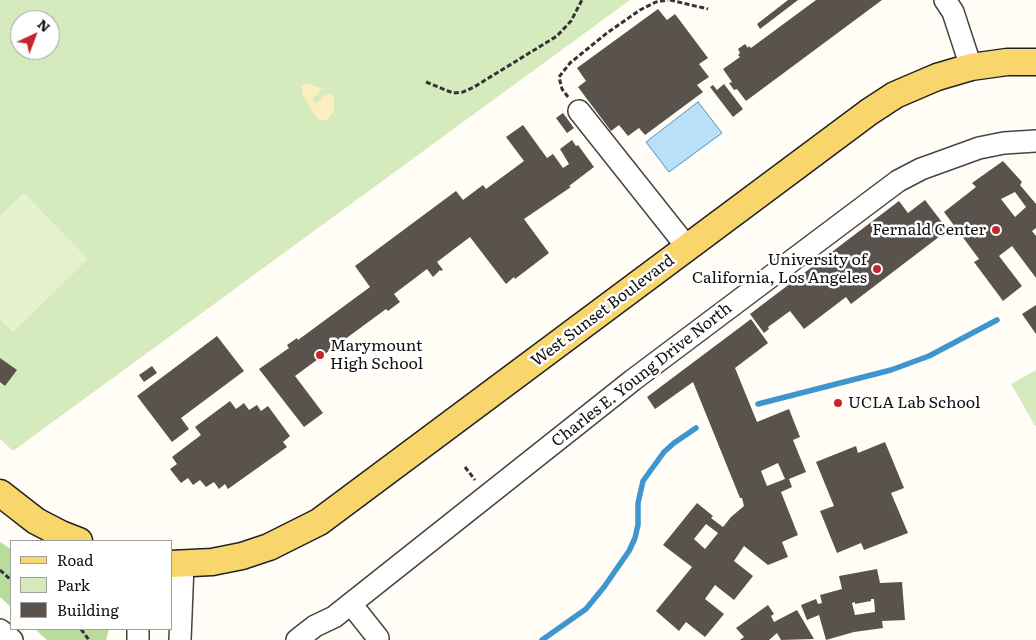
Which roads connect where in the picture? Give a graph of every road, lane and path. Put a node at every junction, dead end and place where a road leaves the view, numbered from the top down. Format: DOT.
graph roads {
  1 [pos="582,0"];
  2 [pos="669,0"];
  3 [pos="945,0"];
  4 [pos="708,10"];
  5 [pos="1036,62"];
  6 [pos="971,67"];
  7 [pos="426,82"];
  8 [pos="579,111"];
  9 [pos="1036,142"];
  10 [pos="687,247"];
  11 [pos="465,467"];
  12 [pos="476,481"];
  13 [pos="0,492"];
  14 [pos="76,540"];
  15 [pos="177,564"];
  16 [pos="0,570"];
  17 [pos="10,579"];
  18 [pos="351,604"];
  19 [pos="0,630"];
  20 [pos="302,638"];
  21 [pos="378,638"];
  22 [pos="12,640"];
  23 [pos="180,640"];
  1 -- 7 [label="path"];
  2 -- 4 [label="path"];
  2 -- 8 [label="path"];
  3 -- 6 [label="street"];
  5 -- 6 [label="main road, West Sunset Boulevard"];
  6 -- 10 [label="main road, West Sunset Boulevard"];
  8 -- 10 [label="street"];
  9 -- 18 [label="street, Charles E. Young Drive North"];
  10 -- 15 [label="main road, West Sunset Boulevard"];
  11 -- 12 [label="path"];
  13 -- 14 [label="main road"];
  15 -- 23 [label="street"];
  16 -- 17 [label="path"];
  18 -- 20 [label="street, Charles E. Young Drive North"];
  18 -- 21 [label="street"];
  19 -- 22 [label="street"];
}
